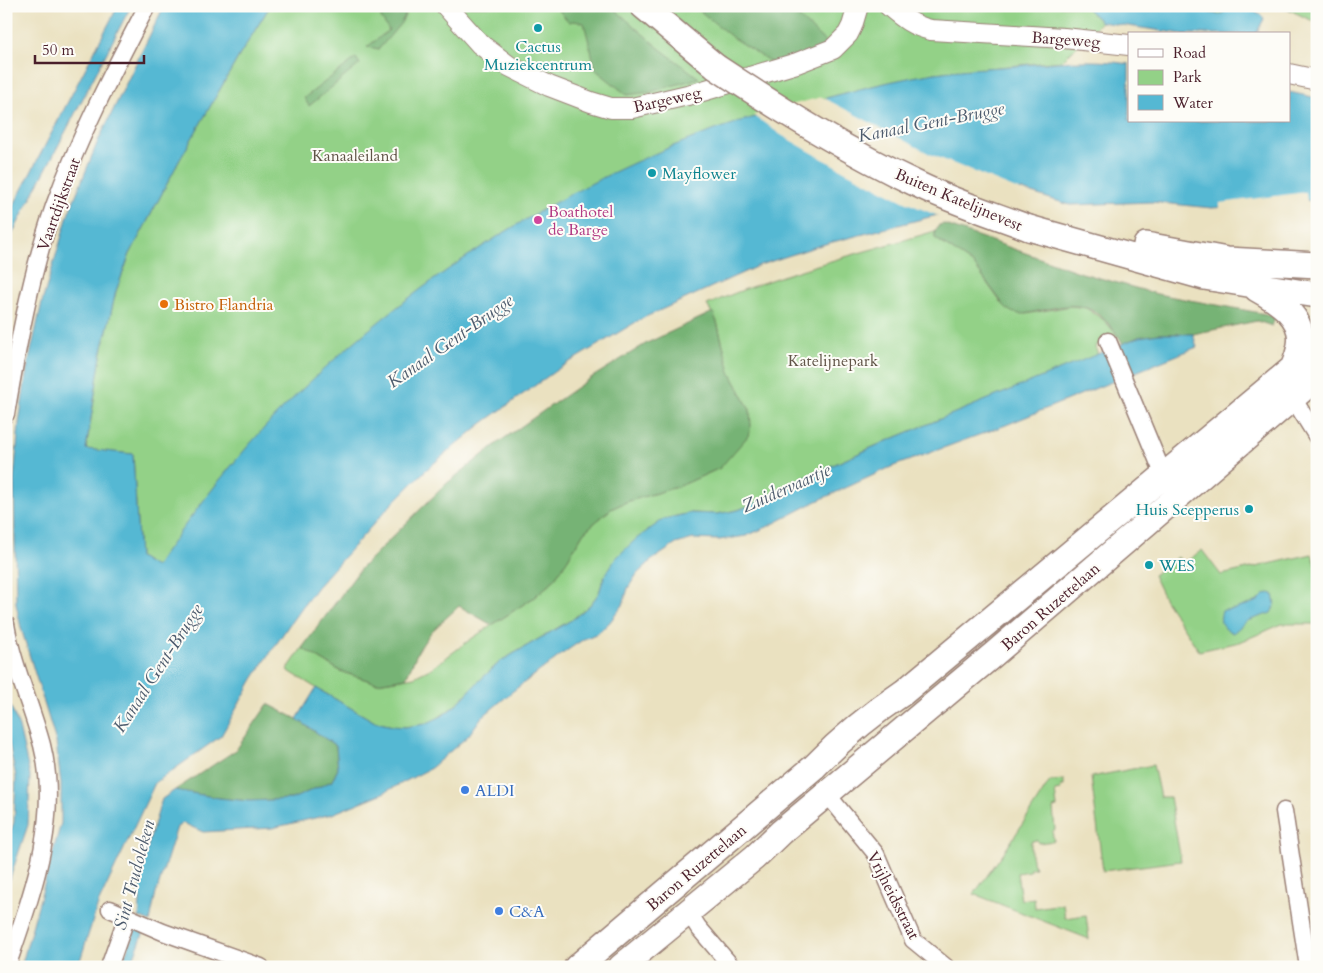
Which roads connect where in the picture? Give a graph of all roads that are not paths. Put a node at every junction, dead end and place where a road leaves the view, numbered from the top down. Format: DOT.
graph roads {
  1 [pos="147,6"];
  2 [pos="446,6"];
  3 [pos="643,6"];
  4 [pos="667,6"];
  5 [pos="858,6"];
  6 [pos="889,6"];
  7 [pos="1128,44"];
  8 [pos="725,64"];
  9 [pos="1290,74"];
  10 [pos="1317,80"];
  11 [pos="1031,221"];
  12 [pos="1317,265"];
  13 [pos="1251,285"];
  14 [pos="1317,295"];
  15 [pos="1108,341"];
  16 [pos="1317,347"];
  17 [pos="1293,368"];
  18 [pos="1317,377"];
  19 [pos="1293,398"];
  20 [pos="6,414"];
  21 [pos="1317,437"];
  22 [pos="1164,476"];
  23 [pos="6,624"];
  24 [pos="806,774"];
  25 [pos="827,794"];
  26 [pos="1284,811"];
  27 [pos="686,876"];
  28 [pos="110,909"];
  29 [pos="691,909"];
  30 [pos="137,921"];
  31 [pos="7,967"];
  32 [pos="109,967"];
  33 [pos="261,967"];
  34 [pos="577,967"];
  35 [pos="621,967"];
  36 [pos="732,967"];
  37 [pos="946,967"];
  38 [pos="1308,967"];
  1 -- 20 [label="street, Vaartdijkstraat"];
  2 -- 5 [label="street, Bargeweg"];
  3 -- 8 [label="main road, Buiten Katelijnevest"];
  4 -- 8 [label="main road, Buiten Katelijnevest"];
  6 -- 7 [label="street, Bargeweg"];
  8 -- 11 [label="main road, Buiten Katelijnevest"];
  9 -- 10 [label="street"];
  11 -- 12 [label="main road, Buiten Katelijnevest"];
  11 -- 13 [label="main road, Buiten Katelijnevest"];
  13 -- 14 [label="main road, Buiten Katelijnevest"];
  13 -- 17 [label="main road"];
  15 -- 22 [label="street"];
  16 -- 17 [label="main road, Baron Ruzettelaan"];
  17 -- 22 [label="main road, Baron Ruzettelaan"];
  18 -- 19 [label="main road, Baron Ruzettelaan"];
  19 -- 21 [label="street"];
  19 -- 25 [label="main road, Baron Ruzettelaan"];
  22 -- 24 [label="main road, Baron Ruzettelaan"];
  23 -- 31 [label="street"];
  24 -- 25 [label="main road"];
  24 -- 27 [label="main road, Baron Ruzettelaan"];
  25 -- 29 [label="main road, Baron Ruzettelaan"];
  25 -- 37 [label="street, Vrijheidsstraat"];
  26 -- 38 [label="street"];
  27 -- 29 [label="main road"];
  27 -- 34 [label="main road, Baron Ruzettelaan"];
  28 -- 30 [label="street"];
  29 -- 35 [label="main road, Baron Ruzettelaan"];
  29 -- 36 [label="street"];
  30 -- 32 [label="street"];
  30 -- 33 [label="street"];
}
